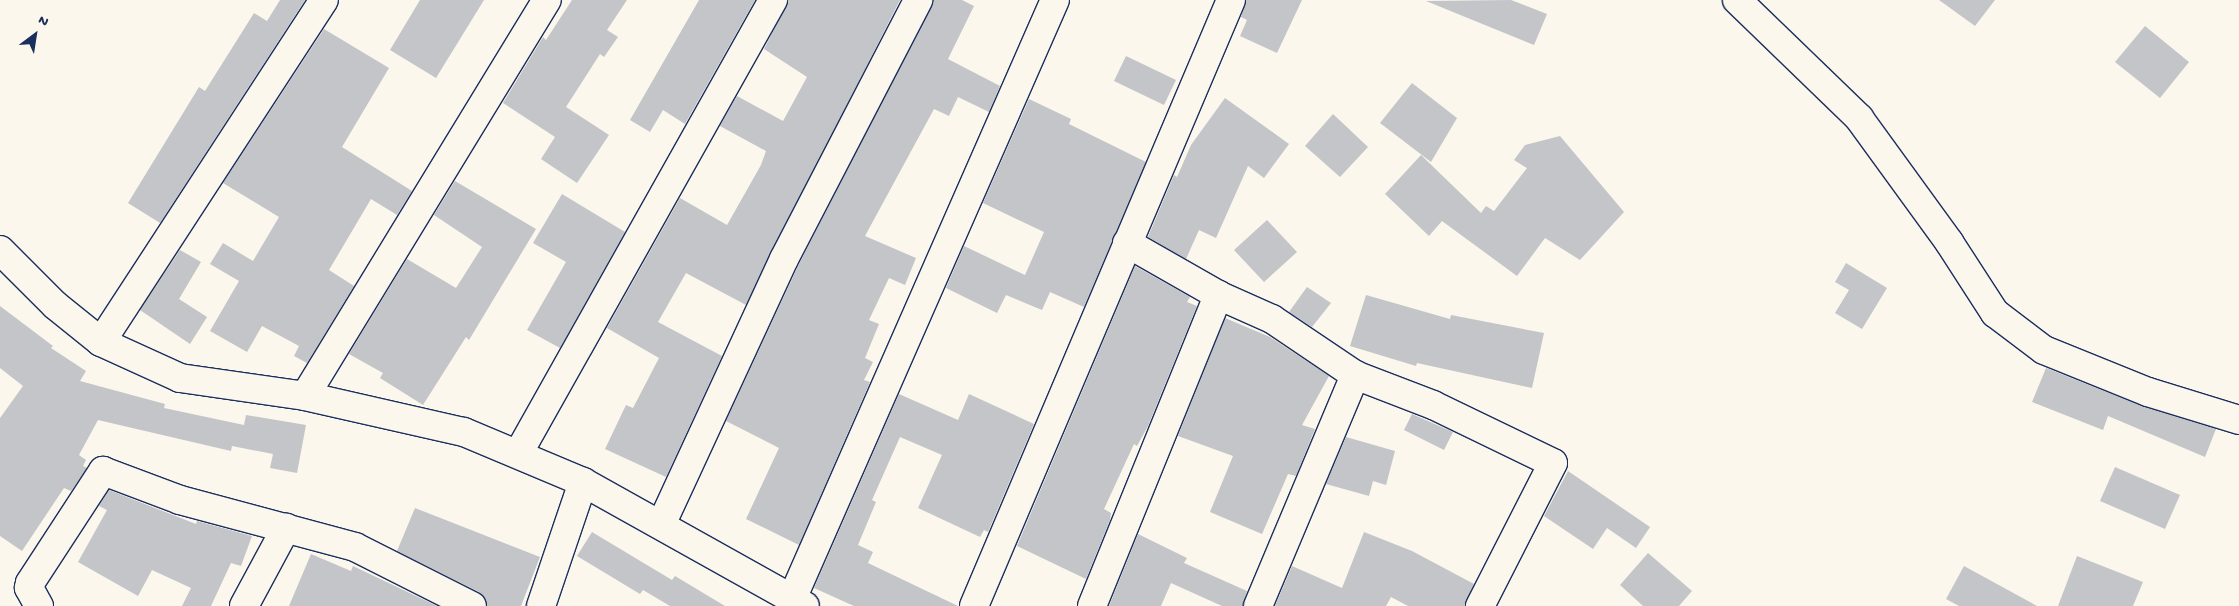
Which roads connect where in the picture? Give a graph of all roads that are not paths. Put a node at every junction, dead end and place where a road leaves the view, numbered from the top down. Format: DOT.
graph roads {
  1 [pos="324,0"];
  2 [pos="547,0"];
  3 [pos="773,0"];
  4 [pos="918,0"];
  5 [pos="1055,0"];
  6 [pos="1231,0"];
  7 [pos="1738,0"];
  8 [pos="1127,243"];
  9 [pos="3,261"];
  10 [pos="1218,295"];
  11 [pos="101,342"];
  12 [pos="1355,375"];
  13 [pos="305,396"];
  14 [pos="2239,420"];
  15 [pos="518,454"];
  16 [pos="582,482"];
  17 [pos="660,525"];
  18 [pos="286,528"];
  19 [pos="798,603"];
  20 [pos="39,606"];
  21 [pos="244,606"];
  22 [pos="472,606"];
  23 [pos="541,606"];
  24 [pos="974,606"];
  25 [pos="1092,606"];
  26 [pos="1258,606"];
  27 [pos="1480,606"];
  1 -- 11 [label="street"];
  2 -- 13 [label="street"];
  3 -- 15 [label="street"];
  4 -- 17 [label="street"];
  5 -- 19 [label="street"];
  6 -- 8 [label="street"];
  7 -- 14 [label="street"];
  8 -- 10 [label="street"];
  8 -- 24 [label="street"];
  9 -- 11 [label="street"];
  10 -- 12 [label="street"];
  10 -- 25 [label="street"];
  11 -- 13 [label="street"];
  12 -- 26 [label="street"];
  12 -- 27 [label="street"];
  13 -- 15 [label="street"];
  15 -- 16 [label="street"];
  16 -- 17 [label="street"];
  16 -- 23 [label="street"];
  17 -- 19 [label="street"];
  18 -- 20 [label="street"];
  18 -- 21 [label="street"];
  18 -- 22 [label="street"];
}
